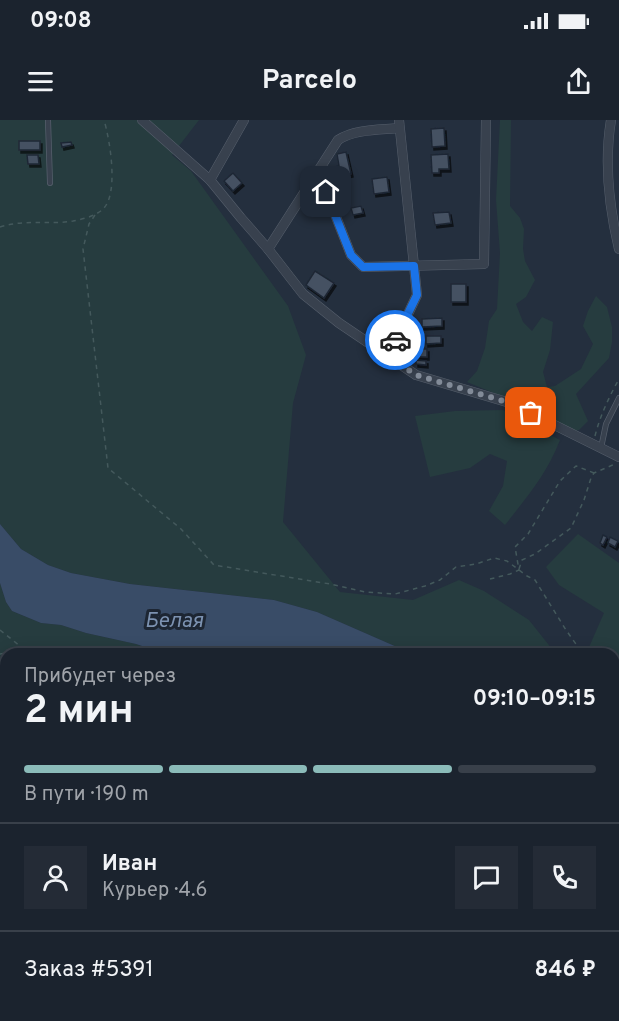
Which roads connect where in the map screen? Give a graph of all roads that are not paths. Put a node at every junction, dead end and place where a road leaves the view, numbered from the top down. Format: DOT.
graph roads {
  1 [pos="48,120"];
  2 [pos="142,120"];
  3 [pos="244,120"];
  4 [pos="486,120"];
  5 [pos="611,120"];
  6 [pos="399,124"];
  7 [pos="318,171"];
  8 [pos="210,180"];
  9 [pos="50,183"];
  10 [pos="268,249"];
  11 [pos="619,249"];
  12 [pos="414,266"];
  13 [pos="388,356"];
  14 [pos="619,398"];
  15 [pos="597,446"];
  16 [pos="618,460"];
  1 -- 9 [label="lane"];
  2 -- 8 [label="street"];
  3 -- 8 [label="street"];
  4 -- 12 [label="street"];
  5 -- 11 [label="street"];
  6 -- 7 [label="street"];
  6 -- 12 [label="street"];
  7 -- 10 [label="street"];
  7 -- 12 [label="street"];
  8 -- 10 [label="street"];
  10 -- 13 [label="street"];
  12 -- 13 [label="street"];
  13 -- 15 [label="street"];
  14 -- 15 [label="lane"];
  15 -- 16 [label="street"];
}
